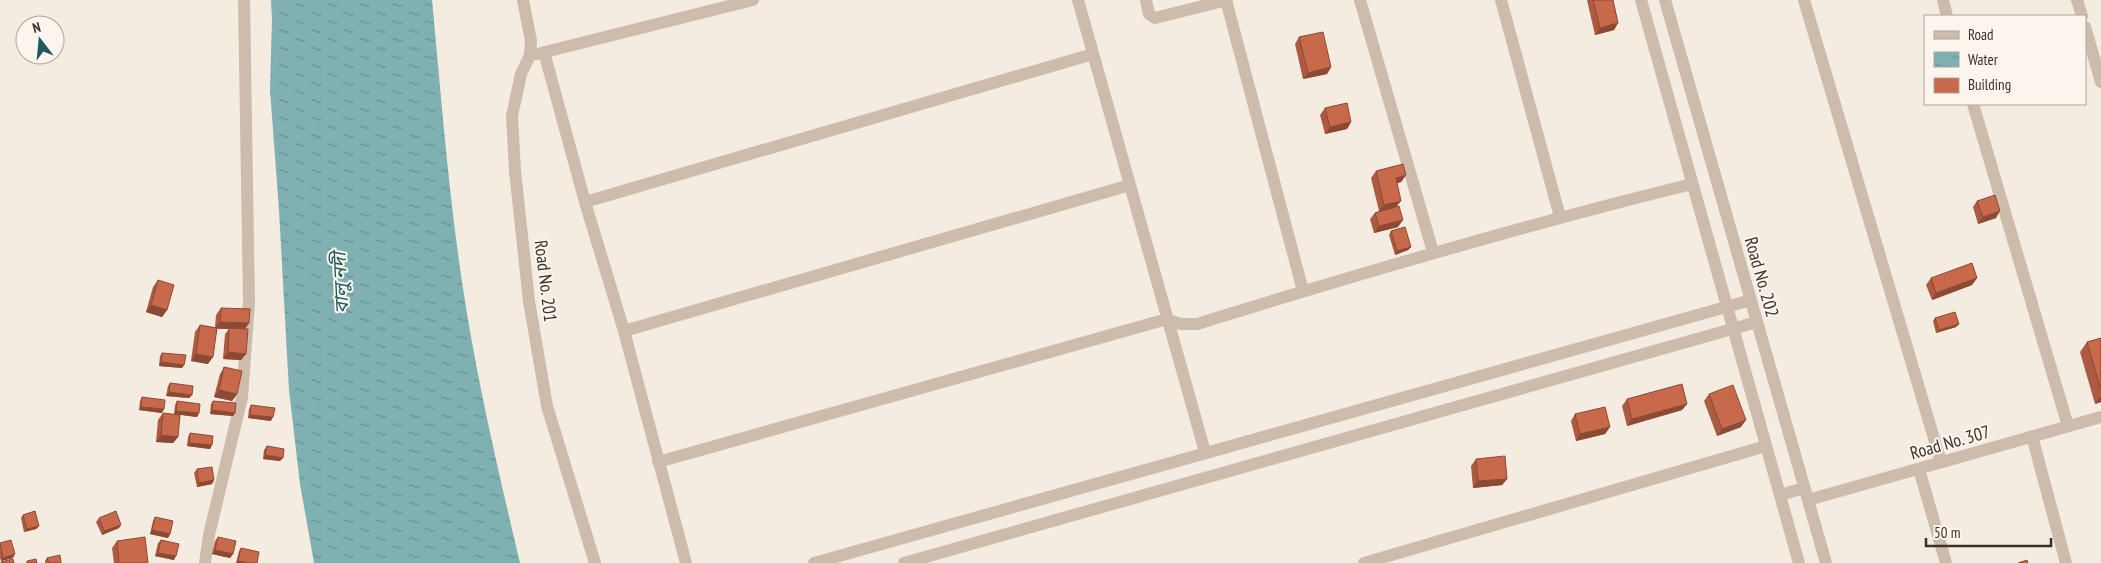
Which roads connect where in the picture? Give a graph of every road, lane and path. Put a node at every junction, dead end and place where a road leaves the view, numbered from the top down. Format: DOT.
graph roads {
  1 [pos="244,0"];
  2 [pos="523,0"];
  3 [pos="753,0"];
  4 [pos="1078,0"];
  5 [pos="1146,0"];
  6 [pos="1226,0"];
  7 [pos="1360,0"];
  8 [pos="1501,0"];
  9 [pos="1641,0"];
  10 [pos="1666,0"];
  11 [pos="1804,0"];
  12 [pos="1943,0"];
  13 [pos="2077,0"];
  14 [pos="1948,15"];
  15 [pos="2082,15"];
  16 [pos="2086,30"];
  17 [pos="544,52"];
  18 [pos="1093,54"];
  19 [pos="530,55"];
  20 [pos="2101,82"];
  21 [pos="1973,105"];
  22 [pos="1692,184"];
  23 [pos="1130,185"];
  24 [pos="585,202"];
  25 [pos="1560,217"];
  26 [pos="1433,252"];
  27 [pos="1303,291"];
  28 [pos="1751,300"];
  29 [pos="1727,307"];
  30 [pos="1167,319"];
  31 [pos="1757,322"];
  32 [pos="1733,329"];
  33 [pos="624,331"];
  34 [pos="2101,417"];
  35 [pos="2068,426"];
  36 [pos="2032,436"];
  37 [pos="1766,446"];
  38 [pos="1205,452"];
  39 [pos="658,462"];
  40 [pos="1941,462"];
  41 [pos="1919,468"];
  42 [pos="1806,494"];
  43 [pos="1780,495"];
  44 [pos="205,563"];
  45 [pos="596,563"];
  46 [pos="686,563"];
  47 [pos="814,563"];
  48 [pos="904,563"];
  49 [pos="1364,563"];
  50 [pos="1799,563"];
  51 [pos="1826,563"];
  52 [pos="1946,563"];
  53 [pos="2066,563"];
  1 -- 44 [label="street"];
  2 -- 19 [label="street, Road No. 201"];
  3 -- 17 [label="street"];
  4 -- 18 [label="street"];
  5 -- 6 [label="street"];
  6 -- 27 [label="street"];
  7 -- 26 [label="street"];
  8 -- 25 [label="street"];
  9 -- 22 [label="street"];
  10 -- 28 [label="street, Road No. 202"];
  11 -- 40 [label="street"];
  12 -- 14 [label="street"];
  13 -- 15 [label="street"];
  16 -- 20 [label="street"];
  17 -- 19 [label="street"];
  17 -- 24 [label="street"];
  18 -- 23 [label="street"];
  18 -- 24 [label="street"];
  19 -- 45 [label="street, Road No. 201"];
  21 -- 35 [label="street"];
  22 -- 25 [label="street"];
  22 -- 29 [label="street"];
  23 -- 30 [label="street"];
  23 -- 33 [label="street"];
  24 -- 33 [label="street"];
  25 -- 26 [label="street"];
  26 -- 27 [label="street"];
  27 -- 30 [label="street"];
  28 -- 29 [label="street"];
  28 -- 31 [label="street, Road No. 202"];
  29 -- 32 [label="street"];
  29 -- 38 [label="street"];
  30 -- 38 [label="street"];
  30 -- 39 [label="street"];
  31 -- 32 [label="street"];
  31 -- 42 [label="street, Road No. 202"];
  32 -- 37 [label="street"];
  32 -- 48 [label="street"];
  33 -- 39 [label="street"];
  34 -- 35 [label="street, Road No. 307"];
  35 -- 36 [label="street, Road No. 307"];
  36 -- 40 [label="street, Road No. 307"];
  36 -- 53 [label="street"];
  37 -- 43 [label="street"];
  37 -- 49 [label="street"];
  38 -- 47 [label="street"];
  39 -- 46 [label="street"];
  40 -- 41 [label="street, Road No. 307"];
  41 -- 42 [label="street, Road No. 307"];
  41 -- 52 [label="street"];
  42 -- 43 [label="street, Road No. 307"];
  42 -- 51 [label="street, Road No. 202"];
  43 -- 50 [label="street"];
}
